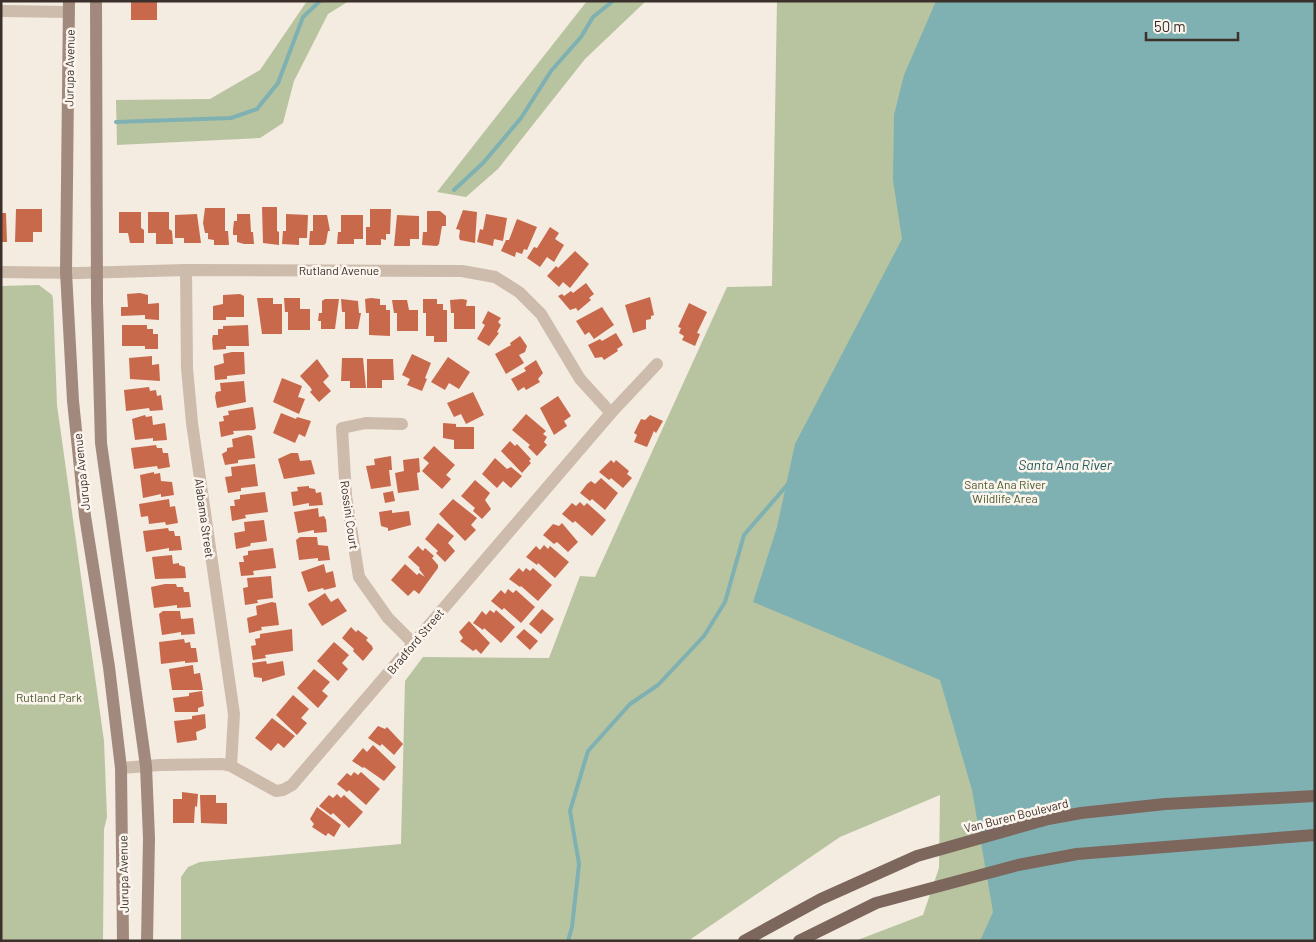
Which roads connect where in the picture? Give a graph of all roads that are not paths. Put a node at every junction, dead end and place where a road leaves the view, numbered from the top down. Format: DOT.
graph roads {
  1 [pos="96,1"];
  2 [pos="69,6"];
  3 [pos="1,12"];
  4 [pos="186,270"];
  5 [pos="1,272"];
  6 [pos="72,272"];
  7 [pos="97,272"];
  8 [pos="657,364"];
  9 [pos="611,413"];
  10 [pos="402,424"];
  11 [pos="413,644"];
  12 [pos="146,766"];
  13 [pos="231,766"];
  14 [pos="121,768"];
  15 [pos="1315,796"];
  16 [pos="1315,835"];
  17 [pos="123,941"];
  18 [pos="147,941"];
  19 [pos="744,941"];
  20 [pos="800,941"];
  1 -- 7 [label="main road, Jurupa Avenue"];
  2 -- 3 [label="street"];
  2 -- 6 [label="main road, Jurupa Avenue"];
  4 -- 7 [label="street, Rutland Avenue"];
  4 -- 9 [label="street, Rutland Avenue"];
  4 -- 13 [label="street, Alabama Street"];
  5 -- 6 [label="street, Rutland Avenue"];
  6 -- 7 [label="street, Rutland Avenue"];
  6 -- 14 [label="main road, Jurupa Avenue"];
  7 -- 12 [label="main road, Jurupa Avenue"];
  8 -- 9 [label="street, Bradford Street"];
  9 -- 11 [label="street, Bradford Street"];
  10 -- 11 [label="street, Rossini Court"];
  11 -- 13 [label="street, Bradford Street"];
  12 -- 13 [label="street, Bradford Street"];
  12 -- 14 [label="street, Bradford Street"];
  12 -- 18 [label="main road, Jurupa Avenue"];
  14 -- 17 [label="main road, Jurupa Avenue"];
  15 -- 19 [label="main road, Van Buren Boulevard"];
  16 -- 20 [label="main road"];
}
